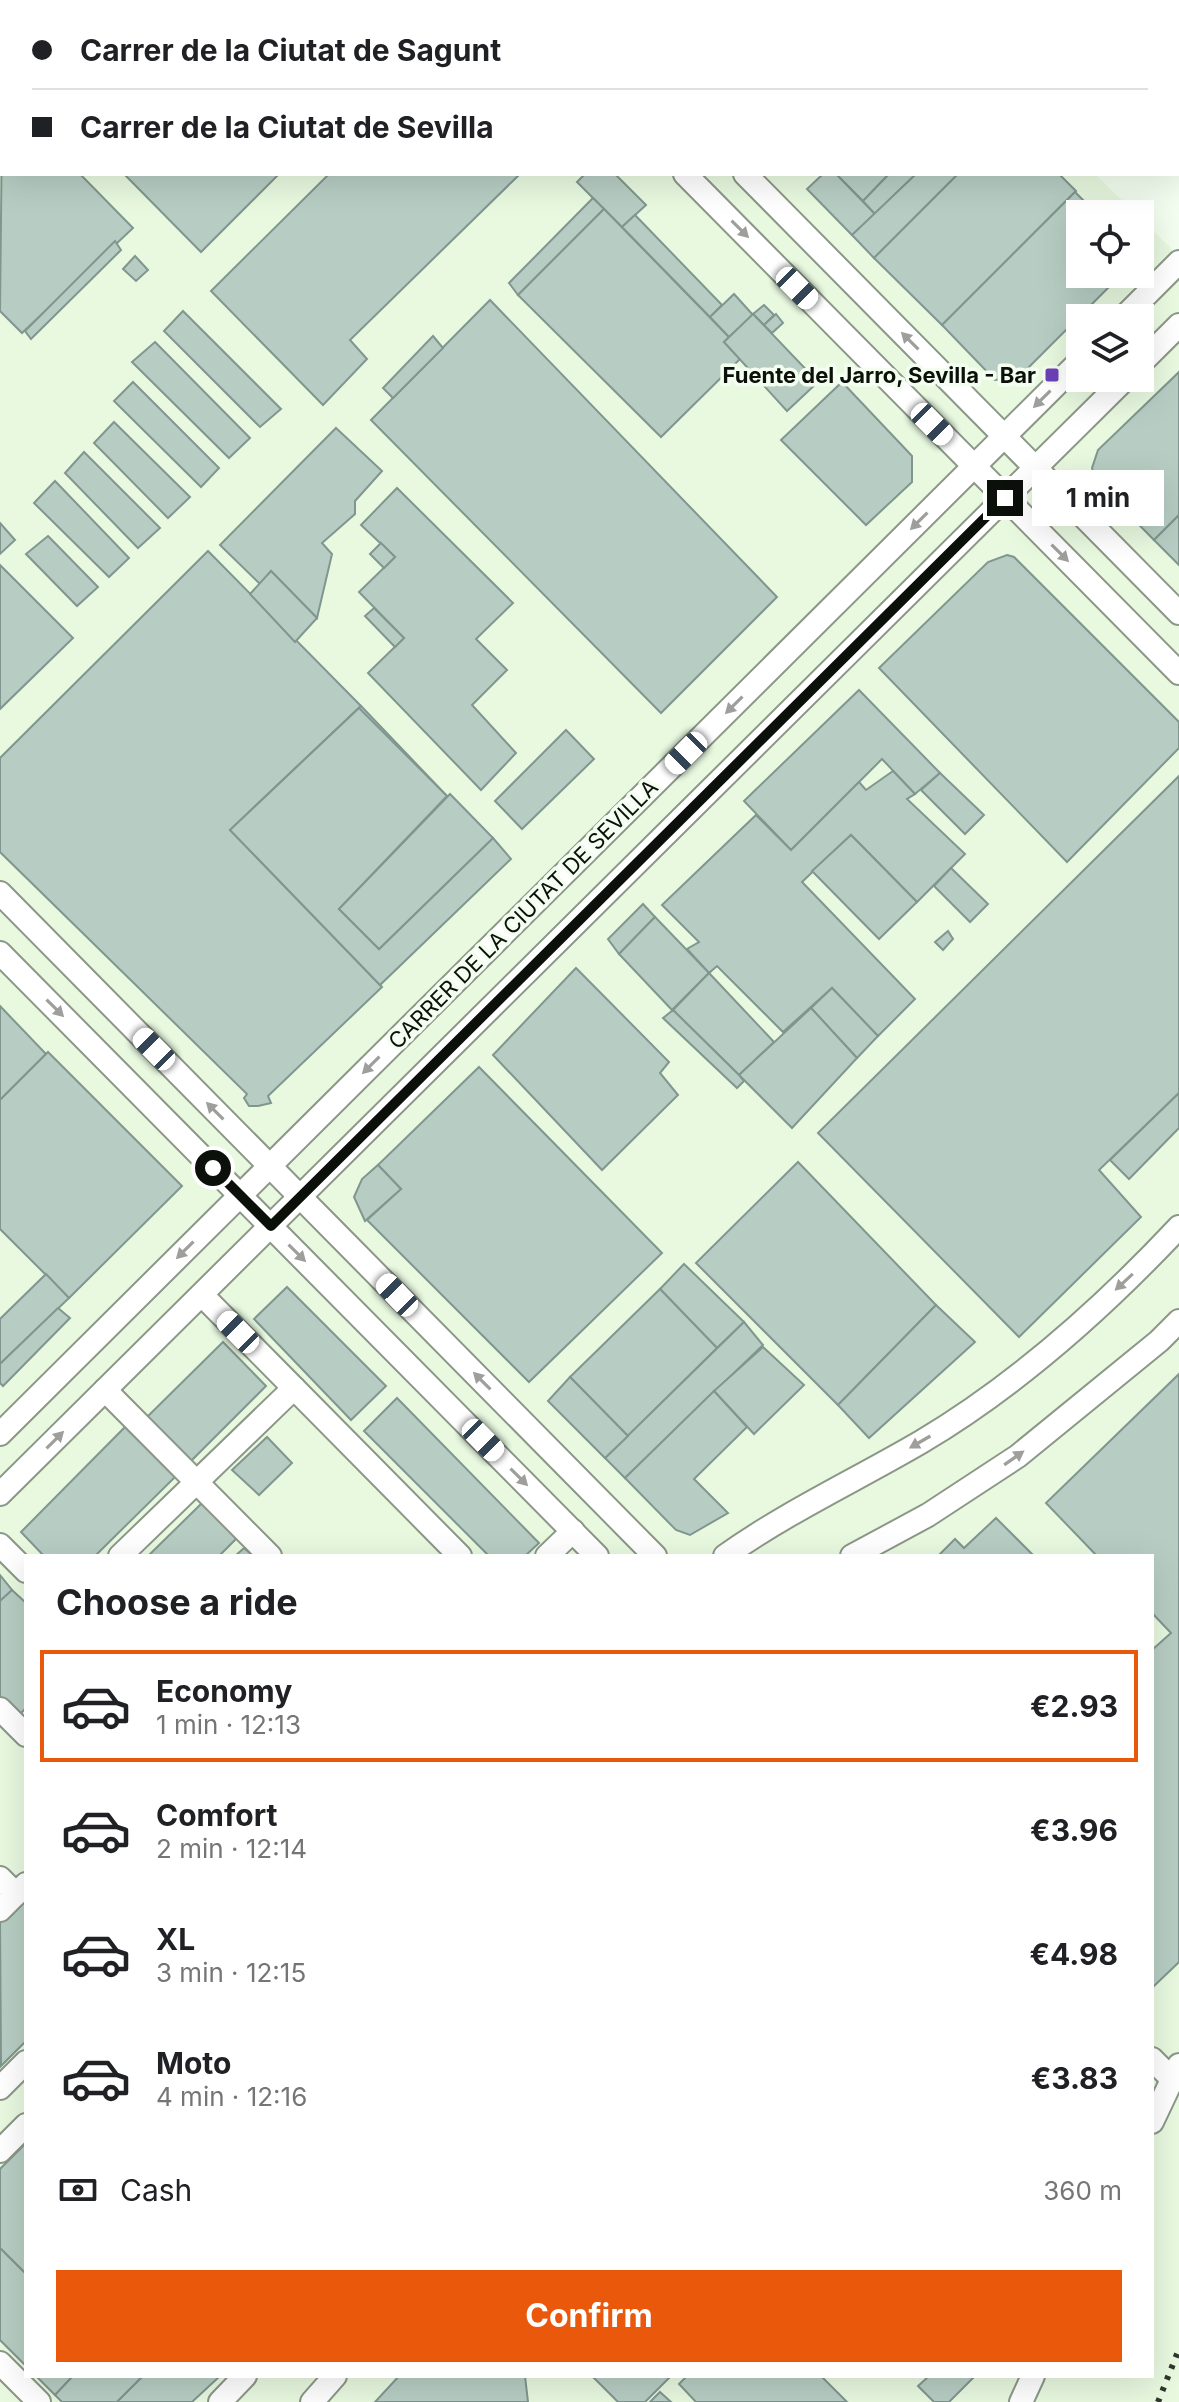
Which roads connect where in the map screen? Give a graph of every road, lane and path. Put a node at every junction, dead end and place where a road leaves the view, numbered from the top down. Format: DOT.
graph roads {
  1 [pos="687,176"];
  2 [pos="747,176"];
  3 [pos="1179,262"];
  4 [pos="1137,304"];
  5 [pos="1179,325"];
  6 [pos="1154,350"];
  7 [pos="1066,375"];
  8 [pos="1112,392"];
  9 [pos="1004,437"];
  10 [pos="974,467"];
  11 [pos="1035,468"];
  12 [pos="1005,498"];
  13 [pos="1179,613"];
  14 [pos="1179,673"];
  15 [pos="0,893"];
  16 [pos="0,953"];
  17 [pos="269,1166"];
  18 [pos="240,1195"];
  19 [pos="300,1197"];
  20 [pos="271,1226"];
  21 [pos="1179,1227"];
  22 [pos="202,1295"];
  23 [pos="1179,1321"];
  24 [pos="294,1388"];
  25 [pos="105,1390"];
  26 [pos="0,1434"];
  27 [pos="196,1482"];
  28 [pos="0,1494"];
  29 [pos="573,1531"];
  30 [pos="0,1545"];
  31 [pos="122,1554"];
  32 [pos="268,1554"];
  33 [pos="458,1554"];
  34 [pos="549,1554"];
  35 [pos="595,1554"];
  36 [pos="653,1554"];
  37 [pos="728,1554"];
  38 [pos="856,1554"];
  39 [pos="24,1569"];
  40 [pos="0,1709"];
  41 [pos="24,1733"];
  42 [pos="1154,2060"];
  43 [pos="24,2064"];
  44 [pos="1176,2072"];
  45 [pos="0,2088"];
  46 [pos="1154,2117"];
  47 [pos="24,2127"];
  48 [pos="0,2151"];
  49 [pos="0,2363"];
  50 [pos="243,2378"];
  51 [pos="333,2378"];
  52 [pos="1032,2378"];
  53 [pos="39,2402"];
  54 [pos="220,2402"];
  55 [pos="312,2402"];
  56 [pos="1021,2402"];
  1 -- 10 [label="street, one-way"];
  9 -- 2 [label="street, one-way"];
  3 -- 4 [label="street"];
  5 -- 6 [label="street"];
  7 -- 9 [label="street, CARRER DE LA CIUTAT DE SEVILLA, one-way"];
  8 -- 11 [label="street, CARRER DE LA CIUTAT DE SEVILLA"];
  9 -- 10 [label="street, CARRER DE LA CIUTAT DE SEVILLA"];
  9 -- 11 [label="street"];
  10 -- 12 [label="street"];
  10 -- 17 [label="street, CARRER DE LA CIUTAT DE SEVILLA, one-way"];
  11 -- 12 [label="street, CARRER DE LA CIUTAT DE SEVILLA"];
  11 -- 13 [label="street"];
  12 -- 14 [label="street, one-way"];
  12 -- 19 [label="street, CARRER DE LA CIUTAT DE SEVILLA"];
  17 -- 15 [label="street, one-way"];
  16 -- 18 [label="street, one-way"];
  17 -- 18 [label="street, CARRER DE LA CIUTAT DE SEVILLA"];
  17 -- 19 [label="street"];
  18 -- 20 [label="street"];
  18 -- 26 [label="street, CARRER DE LA CIUTAT DE SEVILLA, one-way"];
  19 -- 20 [label="street, CARRER DE LA CIUTAT DE SEVILLA"];
  36 -- 19 [label="street, one-way"];
  20 -- 22 [label="street, CARRER DE LA CIUTAT DE SEVILLA"];
  20 -- 29 [label="street, one-way"];
  21 -- 37 [label="street, one-way"];
  22 -- 24 [label="street"];
  22 -- 25 [label="street, CARRER DE LA CIUTAT DE SEVILLA"];
  38 -- 23 [label="street, one-way"];
  24 -- 27 [label="street"];
  24 -- 33 [label="street"];
  25 -- 27 [label="street"];
  28 -- 25 [label="street, CARRER DE LA CIUTAT DE SEVILLA, one-way"];
  27 -- 31 [label="street"];
  27 -- 32 [label="street"];
  29 -- 34 [label="street"];
  29 -- 35 [label="street"];
  30 -- 39 [label="street"];
  40 -- 41 [label="street"];
  42 -- 44 [label="street"];
  43 -- 45 [label="street"];
  44 -- 46 [label="street"];
  47 -- 48 [label="street"];
  49 -- 53 [label="street"];
  50 -- 54 [label="street"];
  51 -- 55 [label="street"];
  52 -- 56 [label="street"];
}
